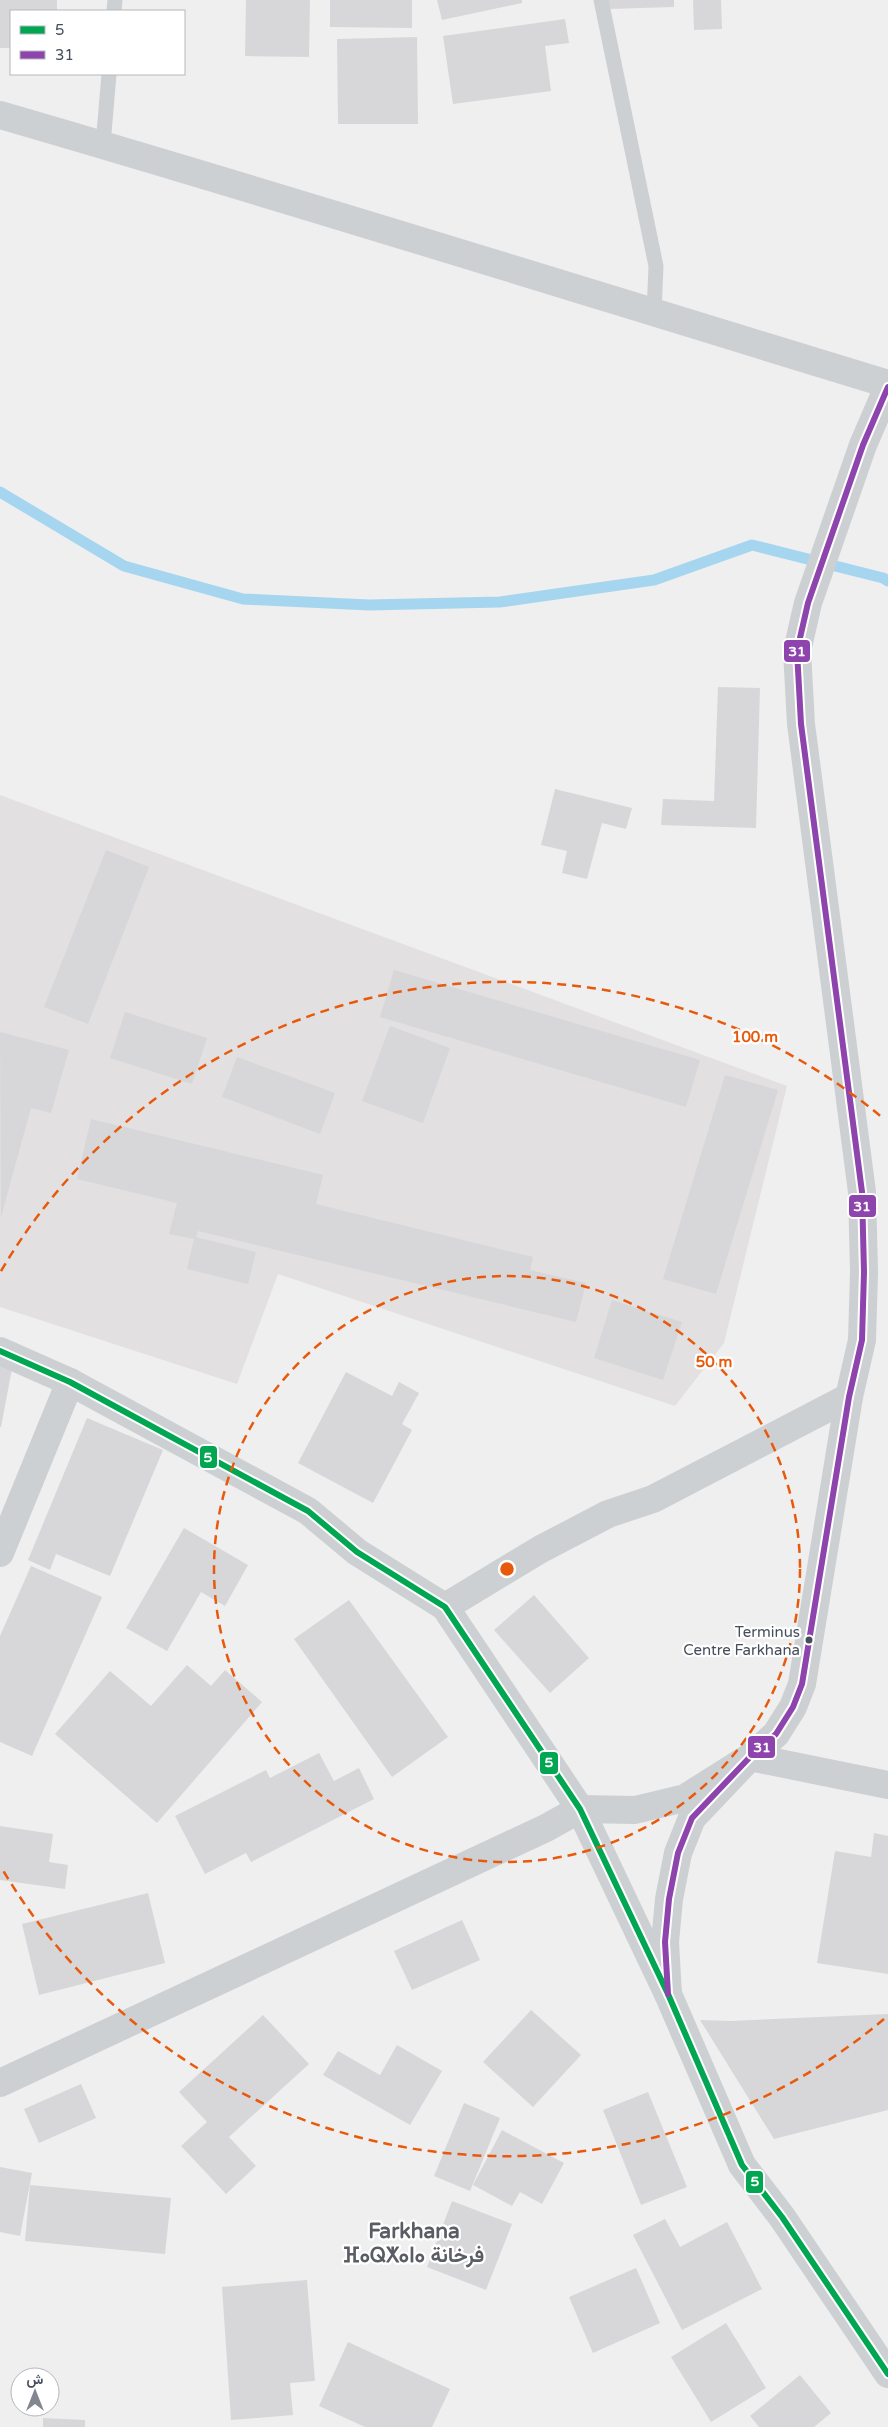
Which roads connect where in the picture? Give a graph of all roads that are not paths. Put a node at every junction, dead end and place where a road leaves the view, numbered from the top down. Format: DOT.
graph roads {
  1 [pos="602,0"];
  2 [pos="109,75"];
  3 [pos="0,115"];
  4 [pos="103,145"];
  5 [pos="654,313"];
  6 [pos="888,385"];
  7 [pos="0,1351"];
  8 [pos="70,1382"];
  9 [pos="849,1397"];
  10 [pos="0,1553"];
  11 [pos="445,1607"];
  12 [pos="750,1757"];
  13 [pos="888,1784"];
  14 [pos="580,1809"];
  15 [pos="668,1994"];
  16 [pos="0,2083"];
  17 [pos="888,2374"];
  1 -- 5 [label="lane"];
  2 -- 4 [label="lane"];
  3 -- 4 [label="street"];
  4 -- 5 [label="street"];
  5 -- 6 [label="street"];
  6 -- 9 [label="street"];
  7 -- 8 [label="street"];
  8 -- 10 [label="street"];
  8 -- 11 [label="street"];
  9 -- 11 [label="street"];
  9 -- 12 [label="street"];
  11 -- 14 [label="street"];
  12 -- 13 [label="street"];
  12 -- 14 [label="street"];
  12 -- 15 [label="street"];
  14 -- 15 [label="street"];
  14 -- 16 [label="street"];
  15 -- 17 [label="street"];
}
